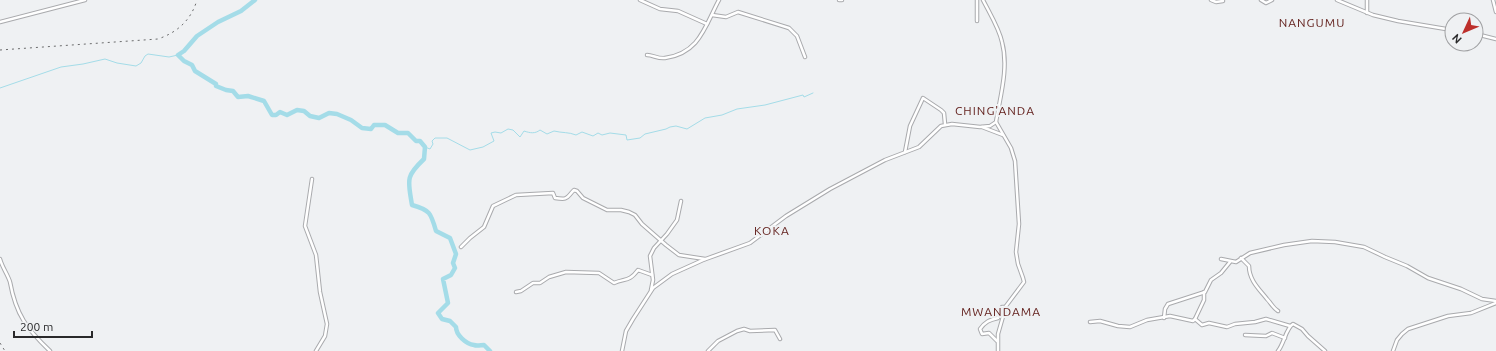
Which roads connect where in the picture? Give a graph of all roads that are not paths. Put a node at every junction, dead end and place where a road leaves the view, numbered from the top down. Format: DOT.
graph roads {
  1 [pos="85,0"];
  2 [pos="640,0"];
  3 [pos="719,0"];
  4 [pos="839,0"];
  5 [pos="842,0"];
  6 [pos="977,0"];
  7 [pos="983,0"];
  8 [pos="1211,0"];
  9 [pos="1223,0"];
  10 [pos="1261,0"];
  11 [pos="1272,0"];
  12 [pos="1338,0"];
  13 [pos="1367,0"];
  14 [pos="1493,0"];
  15 [pos="1496,12"];
  16 [pos="1367,13"];
  17 [pos="712,15"];
  18 [pos="976,21"];
  19 [pos="0,22"];
  20 [pos="707,24"];
  21 [pos="1444,29"];
  22 [pos="1484,36"];
  23 [pos="1496,39"];
  24 [pos="647,55"];
  25 [pos="805,57"];
  26 [pos="996,122"];
  27 [pos="945,124"];
  28 [pos="980,127"];
  29 [pos="1004,135"];
  30 [pos="906,152"];
  31 [pos="312,179"];
  32 [pos="681,201"];
  33 [pos="661,241"];
  34 [pos="461,247"];
  35 [pos="1241,258"];
  36 [pos="0,259"];
  37 [pos="706,259"];
  38 [pos="1221,259"];
  39 [pos="1230,262"];
  40 [pos="652,275"];
  41 [pos="651,290"];
  42 [pos="516,292"];
  43 [pos="1205,292"];
  44 [pos="1496,302"];
  45 [pos="1006,307"];
  46 [pos="1278,311"];
  47 [pos="1164,318"];
  48 [pos="1195,319"];
  49 [pos="1090,322"];
  50 [pos="1290,326"];
  51 [pos="1245,335"];
  52 [pos="1285,338"];
  53 [pos="780,339"];
  54 [pos="997,341"];
  55 [pos="50,351"];
  56 [pos="316,351"];
  57 [pos="622,351"];
  58 [pos="708,351"];
  59 [pos="998,351"];
  60 [pos="1278,351"];
  61 [pos="1324,351"];
  62 [pos="1393,351"];
  1 -- 19 [label="street"];
  2 -- 20 [label="street"];
  3 -- 17 [label="street"];
  4 -- 5 [label="street"];
  6 -- 18 [label="street"];
  7 -- 26 [label="street"];
  8 -- 9 [label="street"];
  10 -- 11 [label="street"];
  12 -- 16 [label="street"];
  13 -- 16 [label="street"];
  14 -- 15 [label="street"];
  16 -- 21 [label="street"];
  17 -- 20 [label="street"];
  17 -- 25 [label="street"];
  20 -- 24 [label="street"];
  22 -- 23 [label="street"];
  26 -- 28 [label="street"];
  26 -- 29 [label="street"];
  27 -- 28 [label="street"];
  27 -- 30 [label="street"];
  27 -- 30 [label="street"];
  28 -- 29 [label="street"];
  29 -- 45 [label="street"];
  30 -- 37 [label="street"];
  31 -- 56 [label="street"];
  32 -- 33 [label="street"];
  33 -- 34 [label="street"];
  33 -- 37 [label="street"];
  33 -- 40 [label="street"];
  35 -- 39 [label="street"];
  35 -- 44 [label="street"];
  35 -- 46 [label="street"];
  36 -- 55 [label="street"];
  37 -- 41 [label="street"];
  38 -- 39 [label="street"];
  39 -- 43 [label="street"];
  40 -- 41 [label="street"];
  40 -- 42 [label="street"];
  41 -- 57 [label="street"];
  43 -- 47 [label="street"];
  43 -- 48 [label="street"];
  44 -- 62 [label="street"];
  45 -- 54 [label="street"];
  45 -- 54 [label="street"];
  47 -- 48 [label="street"];
  47 -- 49 [label="street"];
  48 -- 50 [label="street"];
  50 -- 52 [label="street"];
  50 -- 61 [label="street"];
  51 -- 52 [label="street"];
  52 -- 60 [label="street"];
  53 -- 58 [label="street"];
  54 -- 59 [label="street"];
}
